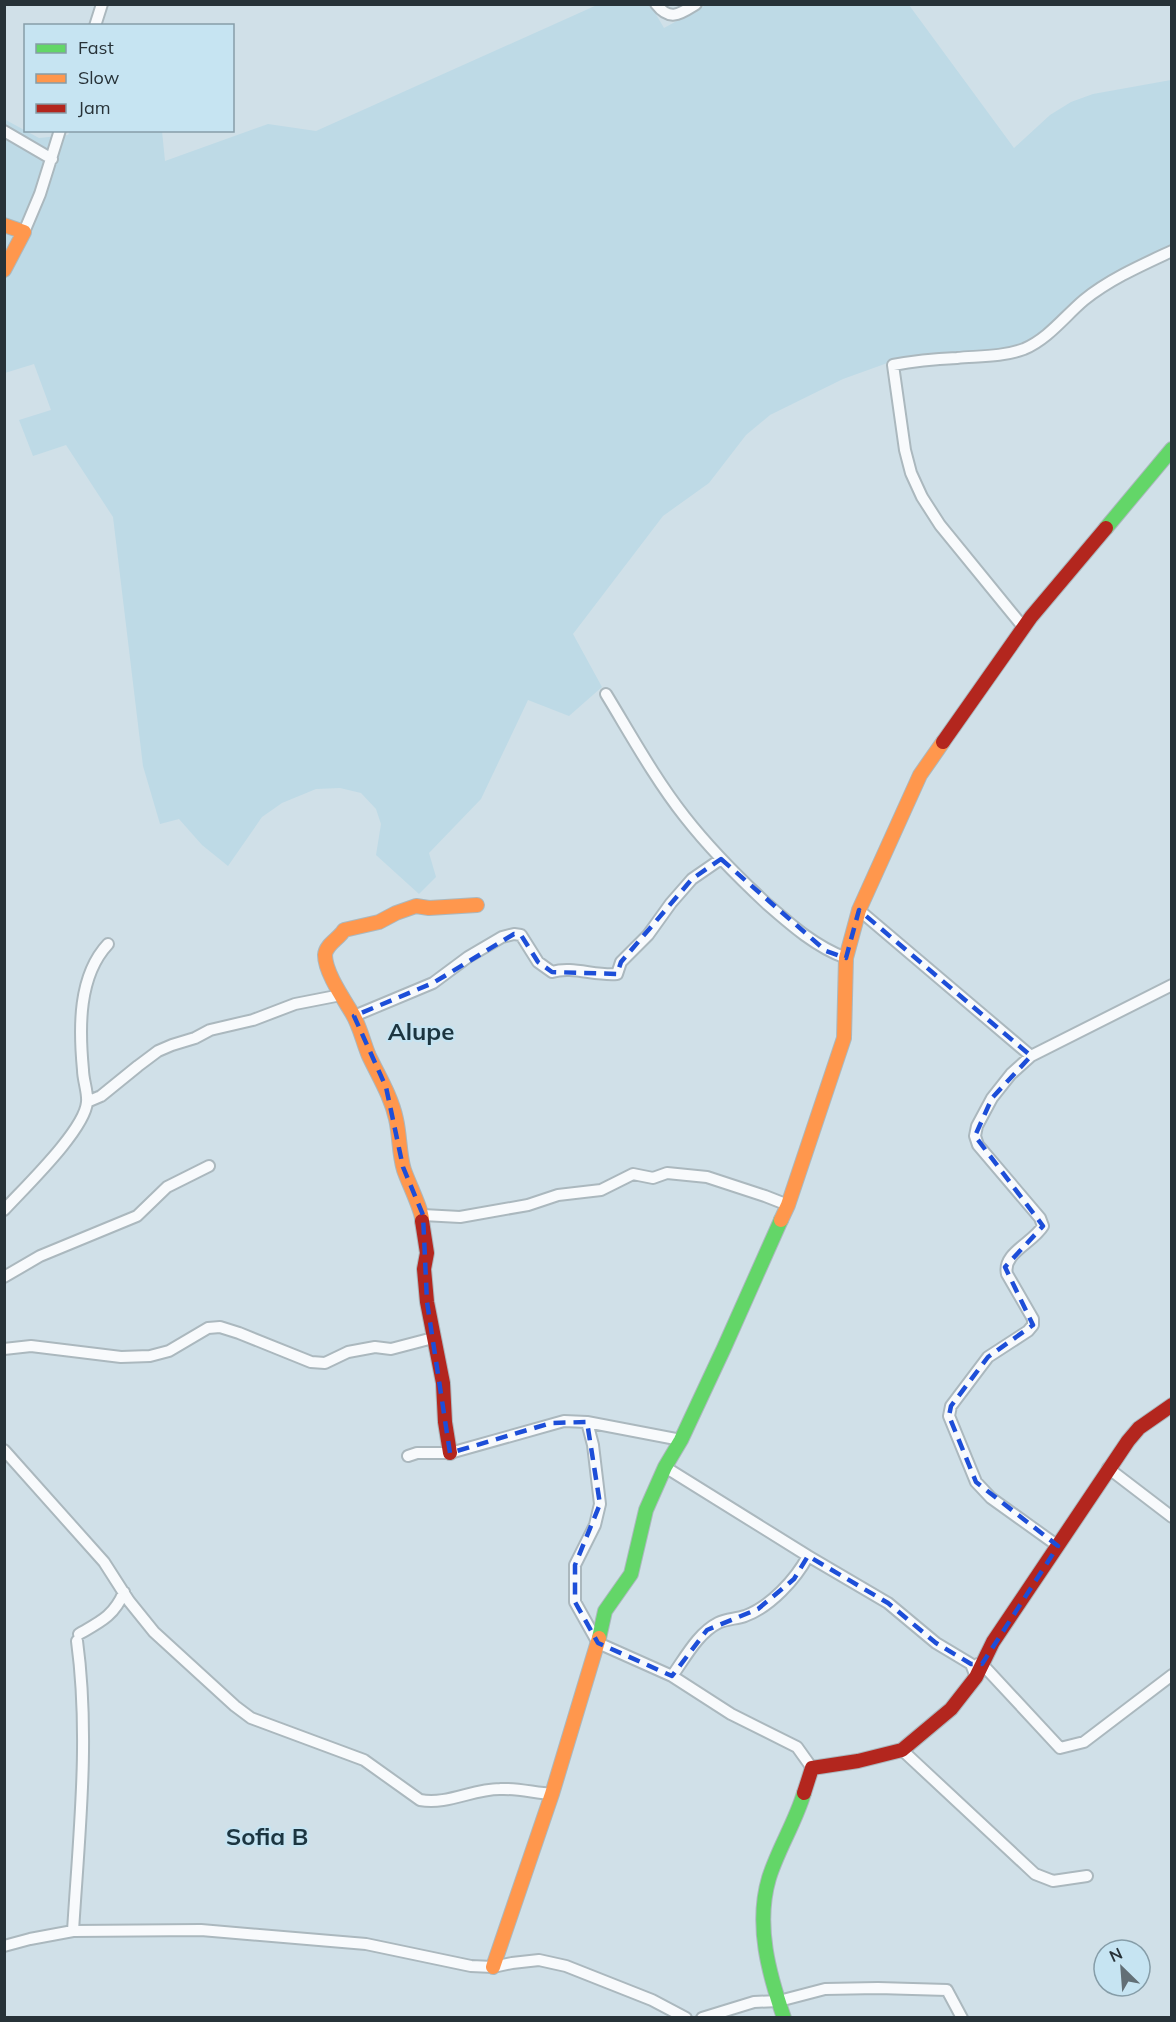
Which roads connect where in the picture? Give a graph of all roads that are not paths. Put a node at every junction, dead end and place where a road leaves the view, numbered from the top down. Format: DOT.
graph roads {
  1 [pos="102,4"];
  2 [pos="656,4"];
  3 [pos="696,4"];
  4 [pos="96,24"];
  5 [pos="4,131"];
  6 [pos="59,132"];
  7 [pos="52,159"];
  8 [pos="4,225"];
  9 [pos="24,232"];
  10 [pos="1172,251"];
  11 [pos="4,270"];
  12 [pos="1172,449"];
  13 [pos="1024,628"];
  14 [pos="606,694"];
  15 [pos="721,859"];
  16 [pos="477,905"];
  17 [pos="859,910"];
  18 [pos="108,944"];
  19 [pos="846,958"];
  20 [pos="1172,985"];
  21 [pos="341,994"];
  22 [pos="354,1016"];
  23 [pos="1031,1056"];
  24 [pos="87,1102"];
  25 [pos="209,1166"];
  26 [pos="788,1205"];
  27 [pos="4,1210"];
  28 [pos="423,1215"];
  29 [pos="4,1277"];
  30 [pos="433,1338"];
  31 [pos="4,1349"];
  32 [pos="1172,1404"];
  33 [pos="587,1422"];
  34 [pos="681,1440"];
  35 [pos="4,1450"];
  36 [pos="450,1453"];
  37 [pos="408,1456"];
  38 [pos="665,1467"];
  39 [pos="1108,1468"];
  40 [pos="1172,1517"];
  41 [pos="1058,1546"];
  42 [pos="808,1556"];
  43 [pos="124,1592"];
  44 [pos="118,1607"];
  45 [pos="134,1608"];
  46 [pos="598,1643"];
  47 [pos="976,1669"];
  48 [pos="1172,1675"];
  49 [pos="672,1676"];
  50 [pos="902,1750"];
  51 [pos="812,1768"];
  52 [pos="552,1794"];
  53 [pos="1087,1876"];
  54 [pos="73,1931"];
  55 [pos="4,1946"];
  56 [pos="493,1967"];
  57 [pos="779,2001"];
  58 [pos="686,2018"];
  59 [pos="702,2018"];
  60 [pos="784,2018"];
  61 [pos="962,2018"];
  1 -- 4 [label="street"];
  2 -- 3 [label="street"];
  5 -- 7 [label="street"];
  6 -- 7 [label="street"];
  7 -- 9 [label="street"];
  8 -- 9 [label="street"];
  9 -- 11 [label="street"];
  10 -- 13 [label="street"];
  12 -- 13 [label="street"];
  13 -- 17 [label="street"];
  14 -- 15 [label="street"];
  15 -- 19 [label="street"];
  15 -- 22 [label="street"];
  16 -- 21 [label="street"];
  17 -- 19 [label="street"];
  17 -- 23 [label="street"];
  18 -- 24 [label="street"];
  19 -- 26 [label="street"];
  20 -- 23 [label="street"];
  21 -- 22 [label="street"];
  21 -- 24 [label="street"];
  22 -- 28 [label="street"];
  23 -- 41 [label="street"];
  24 -- 27 [label="street"];
  25 -- 29 [label="street"];
  26 -- 28 [label="street"];
  26 -- 34 [label="street"];
  28 -- 30 [label="street"];
  30 -- 31 [label="street"];
  30 -- 36 [label="street"];
  32 -- 39 [label="street"];
  33 -- 34 [label="street"];
  33 -- 36 [label="street"];
  33 -- 46 [label="street"];
  34 -- 38 [label="street"];
  35 -- 43 [label="street"];
  36 -- 37 [label="street"];
  38 -- 42 [label="street"];
  38 -- 46 [label="street"];
  39 -- 40 [label="street"];
  39 -- 41 [label="street"];
  41 -- 47 [label="street"];
  42 -- 47 [label="street"];
  42 -- 49 [label="street"];
  43 -- 44 [label="street"];
  43 -- 45 [label="street"];
  44 -- 45 [label="street"];
  44 -- 54 [label="street"];
  45 -- 52 [label="street"];
  46 -- 49 [label="street"];
  46 -- 52 [label="street"];
  47 -- 48 [label="street"];
  47 -- 50 [label="street"];
  49 -- 51 [label="street"];
  50 -- 51 [label="street"];
  50 -- 53 [label="street"];
  51 -- 57 [label="street"];
  52 -- 56 [label="street"];
  54 -- 55 [label="street"];
  54 -- 56 [label="street"];
  56 -- 58 [label="street"];
  57 -- 59 [label="street"];
  57 -- 60 [label="street"];
  57 -- 61 [label="street"];
}
